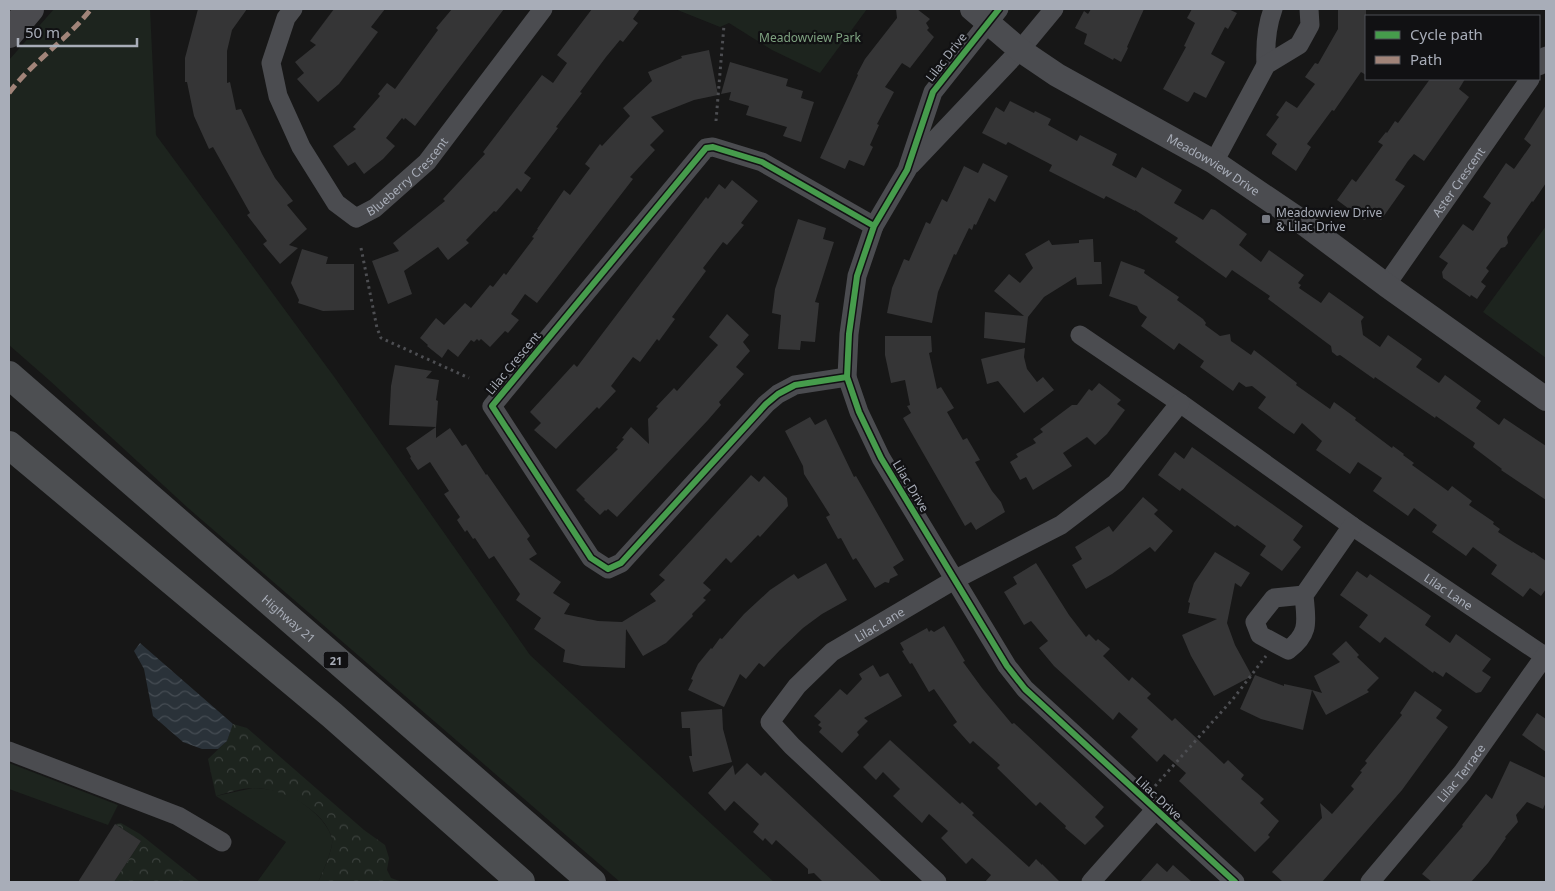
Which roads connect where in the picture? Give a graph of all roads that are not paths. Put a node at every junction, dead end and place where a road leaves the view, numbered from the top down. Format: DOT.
graph roads {
  1 [pos="30,9"];
  2 [pos="293,9"];
  3 [pos="543,9"];
  4 [pos="1054,9"];
  5 [pos="1273,9"];
  6 [pos="1309,9"];
  7 [pos="986,13"];
  8 [pos="9,34"];
  9 [pos="1020,50"];
  10 [pos="1266,65"];
  11 [pos="1529,80"];
  12 [pos="1214,162"];
  13 [pos="907,170"];
  14 [pos="874,226"];
  15 [pos="1386,285"];
  16 [pos="1080,334"];
  17 [pos="9,375"];
  18 [pos="847,377"];
  19 [pos="9,397"];
  20 [pos="1546,399"];
  21 [pos="1180,403"];
  22 [pos="81,438"];
  23 [pos="9,445"];
  24 [pos="1352,526"];
  25 [pos="954,580"];
  26 [pos="1304,595"];
  27 [pos="1546,656"];
  28 [pos="9,751"];
  29 [pos="1155,810"];
  30 [pos="222,842"];
  31 [pos="521,882"];
  32 [pos="592,882"];
  33 [pos="937,882"];
  34 [pos="1092,882"];
  35 [pos="1234,882"];
  36 [pos="1370,882"];
  1 -- 8 [label="main road"];
  2 -- 3 [label="street, Blueberry Crescent"];
  4 -- 9 [label="street, Lilac Drive"];
  5 -- 10 [label="street"];
  6 -- 10 [label="street"];
  7 -- 9 [label="street, Meadowview Drive"];
  7 -- 13 [label="street, Lilac Drive"];
  9 -- 12 [label="street, Meadowview Drive"];
  9 -- 13 [label="street, Lilac Drive"];
  10 -- 12 [label="street"];
  11 -- 15 [label="street, Aster Crescent"];
  12 -- 15 [label="street, Meadowview Drive"];
  13 -- 14 [label="street, Lilac Drive"];
  14 -- 18 [label="street, Lilac Drive"];
  14 -- 18 [label="street, Lilac Crescent"];
  15 -- 20 [label="street, Meadowview Drive"];
  16 -- 21 [label="street, Lilac Lane"];
  17 -- 22 [label="main road, Highway 21 / 21"];
  18 -- 25 [label="street, Lilac Drive"];
  19 -- 22 [label="main road"];
  21 -- 24 [label="street, Lilac Lane"];
  21 -- 25 [label="street, Lilac Lane"];
  22 -- 32 [label="main road, Highway 21 / 21"];
  23 -- 31 [label="main road"];
  24 -- 26 [label="street"];
  24 -- 27 [label="street, Lilac Lane"];
  25 -- 29 [label="street, Lilac Drive"];
  25 -- 33 [label="street, Lilac Lane"];
  27 -- 36 [label="street, Lilac Terrace"];
  28 -- 30 [label="street"];
  29 -- 34 [label="street"];
  29 -- 35 [label="street, Lilac Drive"];
}
